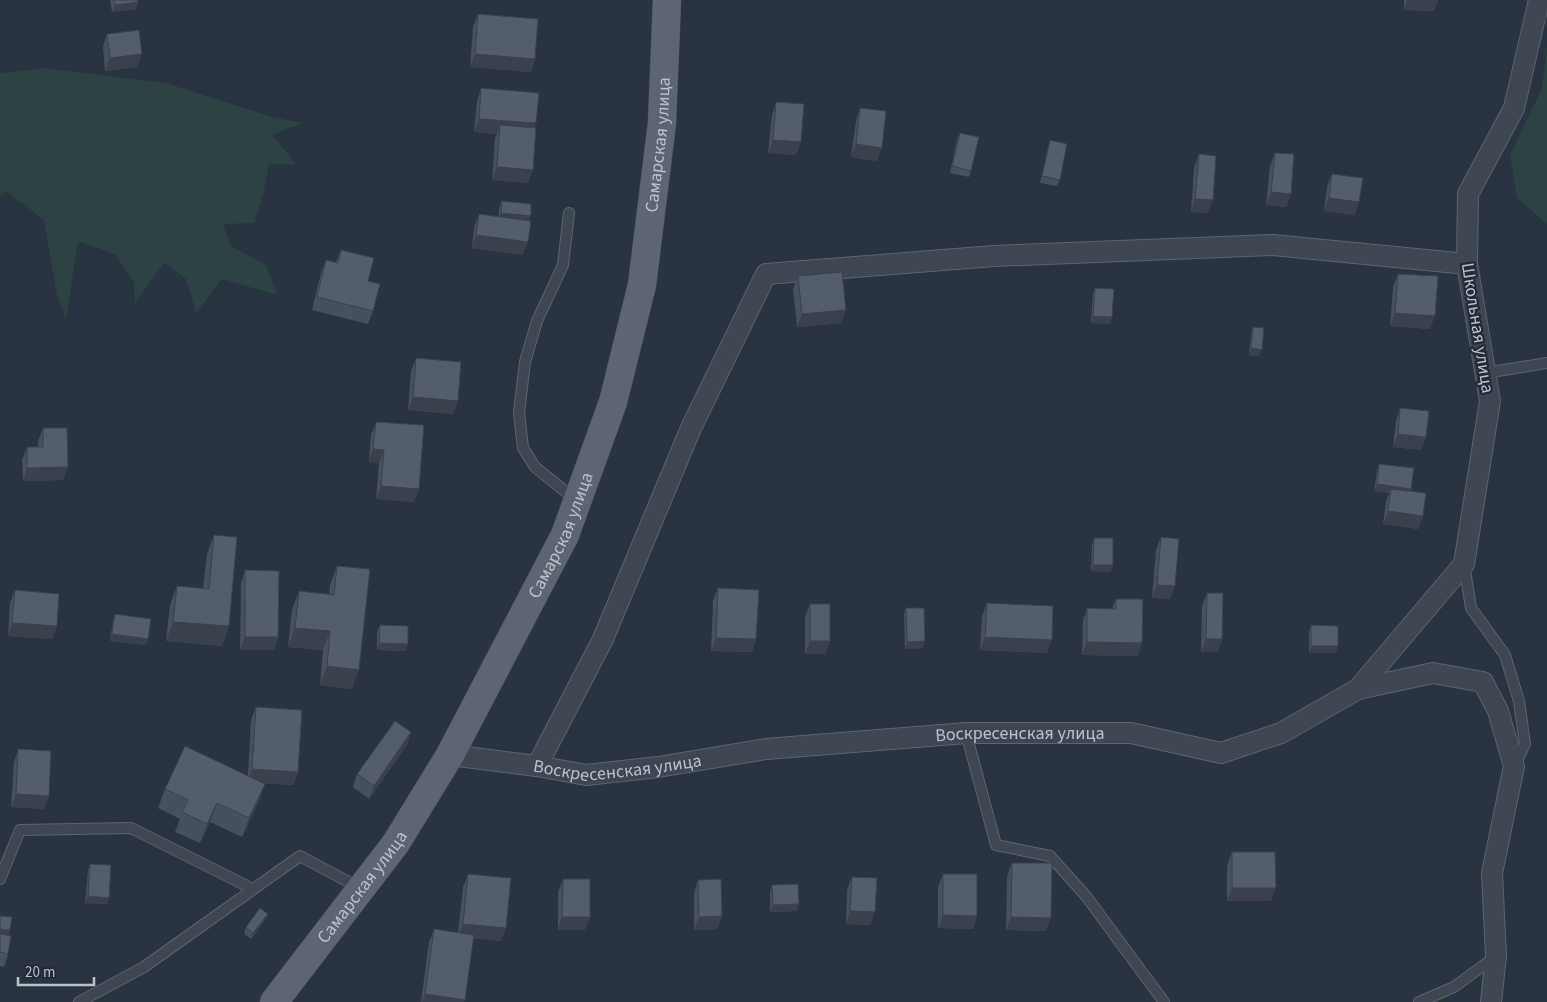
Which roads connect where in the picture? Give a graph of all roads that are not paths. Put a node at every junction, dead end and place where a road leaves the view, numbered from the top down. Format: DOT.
graph roads {
  1 [pos="667,0"];
  2 [pos="1539,0"];
  3 [pos="569,213"];
  4 [pos="1467,264"];
  5 [pos="1547,362"];
  6 [pos="1485,373"];
  7 [pos="577,501"];
  8 [pos="1464,564"];
  9 [pos="1358,689"];
  10 [pos="966,733"];
  11 [pos="450,755"];
  12 [pos="537,766"];
  13 [pos="1514,766"];
  14 [pos="0,879"];
  15 [pos="361,888"];
  16 [pos="253,889"];
  17 [pos="1496,956"];
  18 [pos="80,1002"];
  19 [pos="274,1002"];
  20 [pos="1164,1002"];
  21 [pos="1419,1002"];
  22 [pos="1491,1002"];
  1 -- 7 [label="main road, Самарская улица"];
  2 -- 4 [label="street, Школьная улица"];
  3 -- 7 [label="lane"];
  4 -- 6 [label="street, Школьная улица"];
  4 -- 12 [label="street"];
  5 -- 6 [label="lane"];
  6 -- 8 [label="street, Школьная улица"];
  7 -- 11 [label="main road, Самарская улица"];
  8 -- 9 [label="street"];
  8 -- 13 [label="lane"];
  9 -- 10 [label="street, Воскресенская улица"];
  9 -- 13 [label="street, Воскресенская улица"];
  10 -- 12 [label="street, Воскресенская улица"];
  10 -- 20 [label="lane"];
  11 -- 12 [label="street, Воскресенская улица"];
  11 -- 15 [label="main road, Самарская улица"];
  13 -- 17 [label="street"];
  14 -- 16 [label="lane"];
  15 -- 16 [label="lane"];
  15 -- 19 [label="main road, Самарская улица"];
  16 -- 18 [label="lane"];
  17 -- 21 [label="lane"];
  17 -- 22 [label="street"];
}
